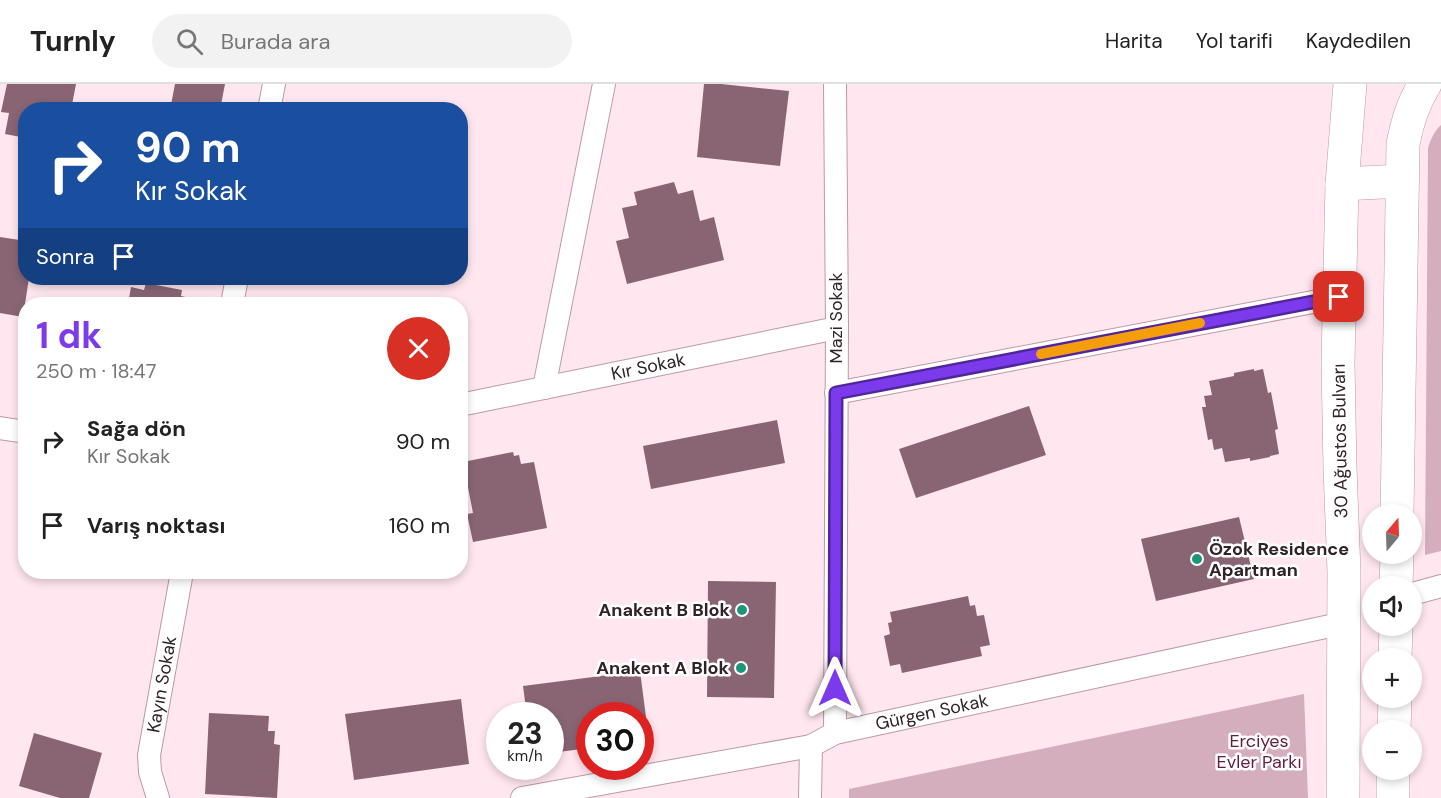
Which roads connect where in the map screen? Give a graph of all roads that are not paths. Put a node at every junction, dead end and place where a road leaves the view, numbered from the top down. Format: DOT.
graph roads {
  1 [pos="274,84"];
  2 [pos="604,84"];
  3 [pos="835,84"];
  4 [pos="1350,84"];
  5 [pos="1425,84"];
  6 [pos="271,102"];
  7 [pos="1402,181"];
  8 [pos="1342,184"];
  9 [pos="1339,297"];
  10 [pos="837,328"];
  11 [pos="544,388"];
  12 [pos="836,393"];
  13 [pos="468,403"];
  14 [pos="0,428"];
  15 [pos="18,431"];
  16 [pos="1397,504"];
  17 [pos="181,579"];
  18 [pos="1441,586"];
  19 [pos="1422,591"];
  20 [pos="1344,623"];
  21 [pos="835,733"];
  22 [pos="811,746"];
  23 [pos="1394,780"];
  24 [pos="158,798"];
  25 [pos="522,798"];
  26 [pos="810,798"];
  27 [pos="1343,798"];
  28 [pos="1393,798"];
  1 -- 6 [label="street"];
  2 -- 11 [label="street"];
  3 -- 10 [label="street, Mazi Sokak"];
  4 -- 8 [label="main road, 30 Ağustos Bulvarı"];
  5 -- 7 [label="main road"];
  7 -- 8 [label="main road"];
  7 -- 16 [label="main road"];
  8 -- 9 [label="main road, 30 Ağustos Bulvarı"];
  9 -- 12 [label="street"];
  9 -- 20 [label="main road, 30 Ağustos Bulvarı"];
  10 -- 11 [label="street, Kır Sokak"];
  10 -- 12 [label="street, Mazi Sokak"];
  11 -- 13 [label="street, Kır Sokak"];
  12 -- 21 [label="street, Mazi Sokak"];
  14 -- 15 [label="street"];
  17 -- 24 [label="street, Kayın Sokak"];
  18 -- 19 [label="street"];
  20 -- 21 [label="street, Gürgen Sokak"];
  20 -- 27 [label="main road, 30 Ağustos Bulvarı"];
  21 -- 22 [label="street, Gürgen Sokak"];
  22 -- 25 [label="street, Gürgen Sokak"];
  22 -- 26 [label="street"];
  23 -- 28 [label="main road"];
}
